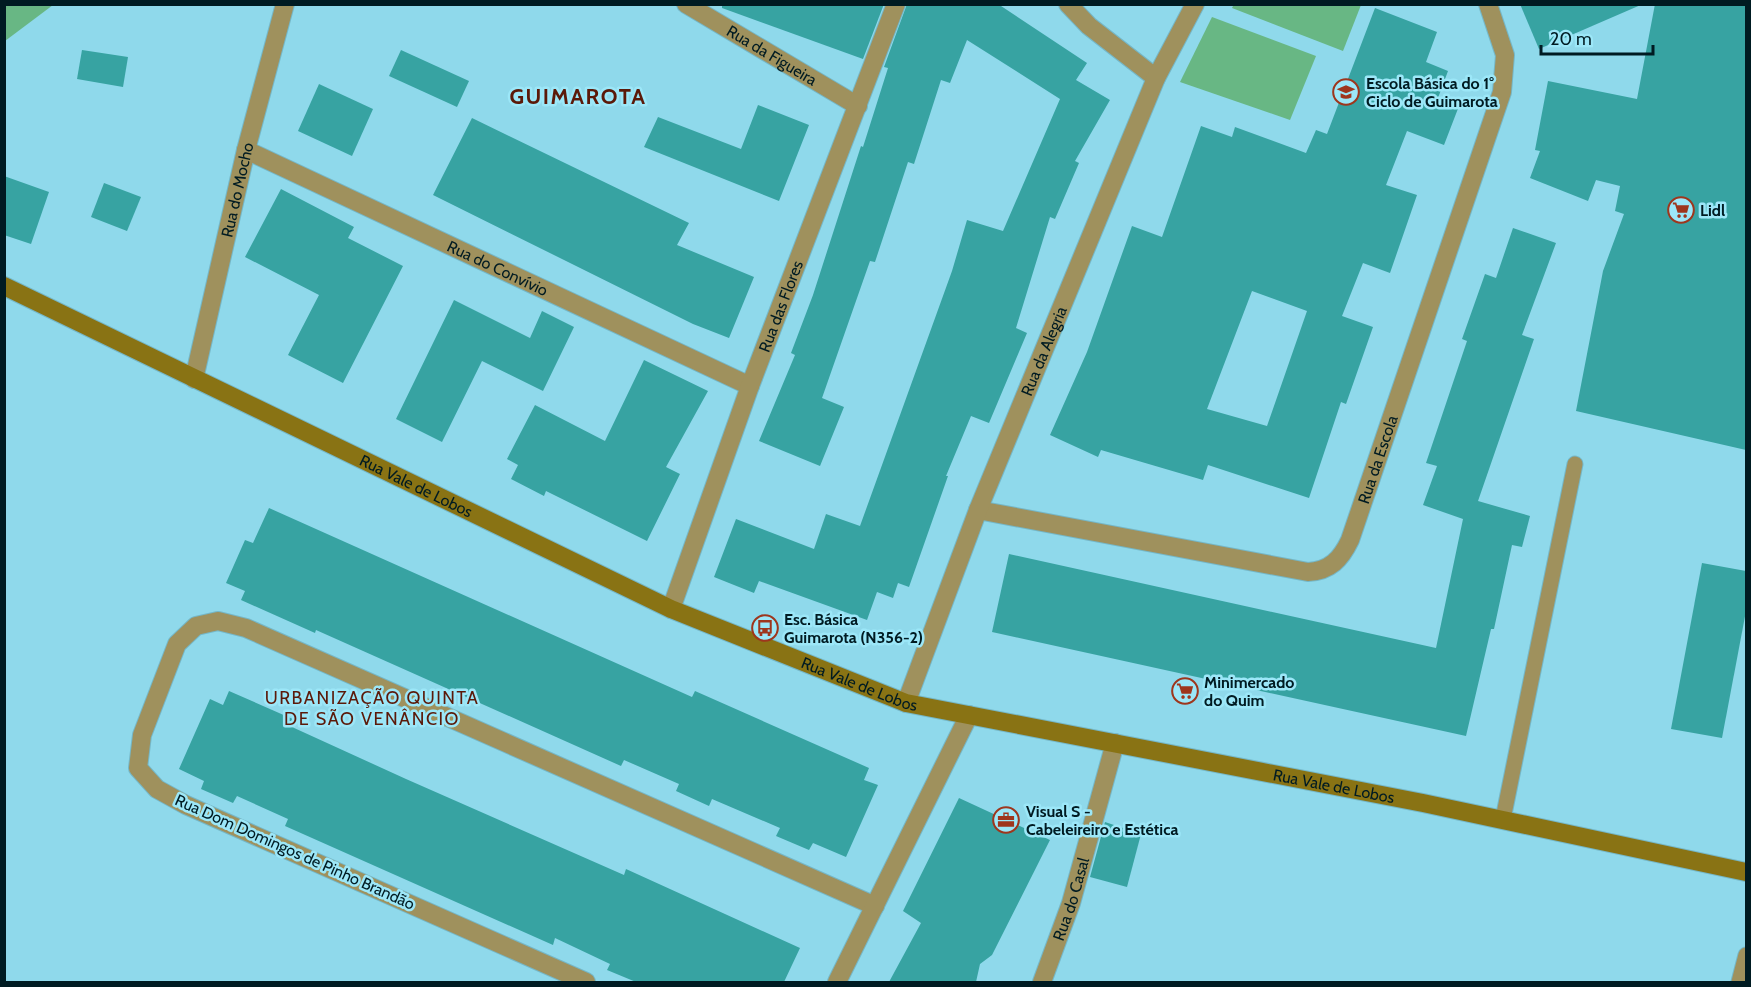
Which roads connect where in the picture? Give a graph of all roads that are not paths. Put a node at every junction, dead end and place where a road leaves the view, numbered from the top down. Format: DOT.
graph roads {
  1 [pos="285,4"];
  2 [pos="686,4"];
  3 [pos="896,4"];
  4 [pos="1068,4"];
  5 [pos="1195,4"];
  6 [pos="1488,4"];
  7 [pos="1156,78"];
  8 [pos="858,106"];
  9 [pos="246,150"];
  10 [pos="4,286"];
  11 [pos="194,379"];
  12 [pos="750,386"];
  13 [pos="1575,464"];
  14 [pos="978,510"];
  15 [pos="671,609"];
  16 [pos="906,703"];
  17 [pos="969,715"];
  18 [pos="1115,743"];
  19 [pos="1503,819"];
  20 [pos="1746,872"];
  21 [pos="875,906"];
  22 [pos="1746,955"];
  23 [pos="586,982"];
  24 [pos="837,982"];
  25 [pos="1042,982"];
  26 [pos="1739,982"];
  1 -- 9 [label="street, Rua do Mocho"];
  2 -- 8 [label="street, Rua da Figueira"];
  3 -- 8 [label="street, Rua das Flores"];
  4 -- 7 [label="street"];
  5 -- 7 [label="street, Rua da Alegria"];
  6 -- 14 [label="street, Rua da Escola"];
  7 -- 14 [label="street, Rua da Alegria"];
  8 -- 12 [label="street, Rua das Flores"];
  9 -- 11 [label="street, Rua do Mocho"];
  9 -- 12 [label="street, Rua do Convívio"];
  10 -- 11 [label="main road, Rua Vale de Lobos"];
  11 -- 15 [label="main road, Rua Vale de Lobos"];
  12 -- 15 [label="street, Rua das Flores"];
  13 -- 19 [label="lane"];
  14 -- 16 [label="street, Rua da Alegria"];
  15 -- 16 [label="main road, Rua Vale de Lobos"];
  16 -- 17 [label="main road, Rua Vale de Lobos"];
  17 -- 18 [label="main road, Rua Vale de Lobos"];
  17 -- 21 [label="street"];
  18 -- 19 [label="main road, Rua Vale de Lobos"];
  18 -- 25 [label="street, Rua do Casal"];
  19 -- 20 [label="main road, Rua Vale de Lobos"];
  21 -- 23 [label="street, Rua Dom Domingos de Pinho Brandão"];
  21 -- 24 [label="street"];
  22 -- 26 [label="lane"];
}
